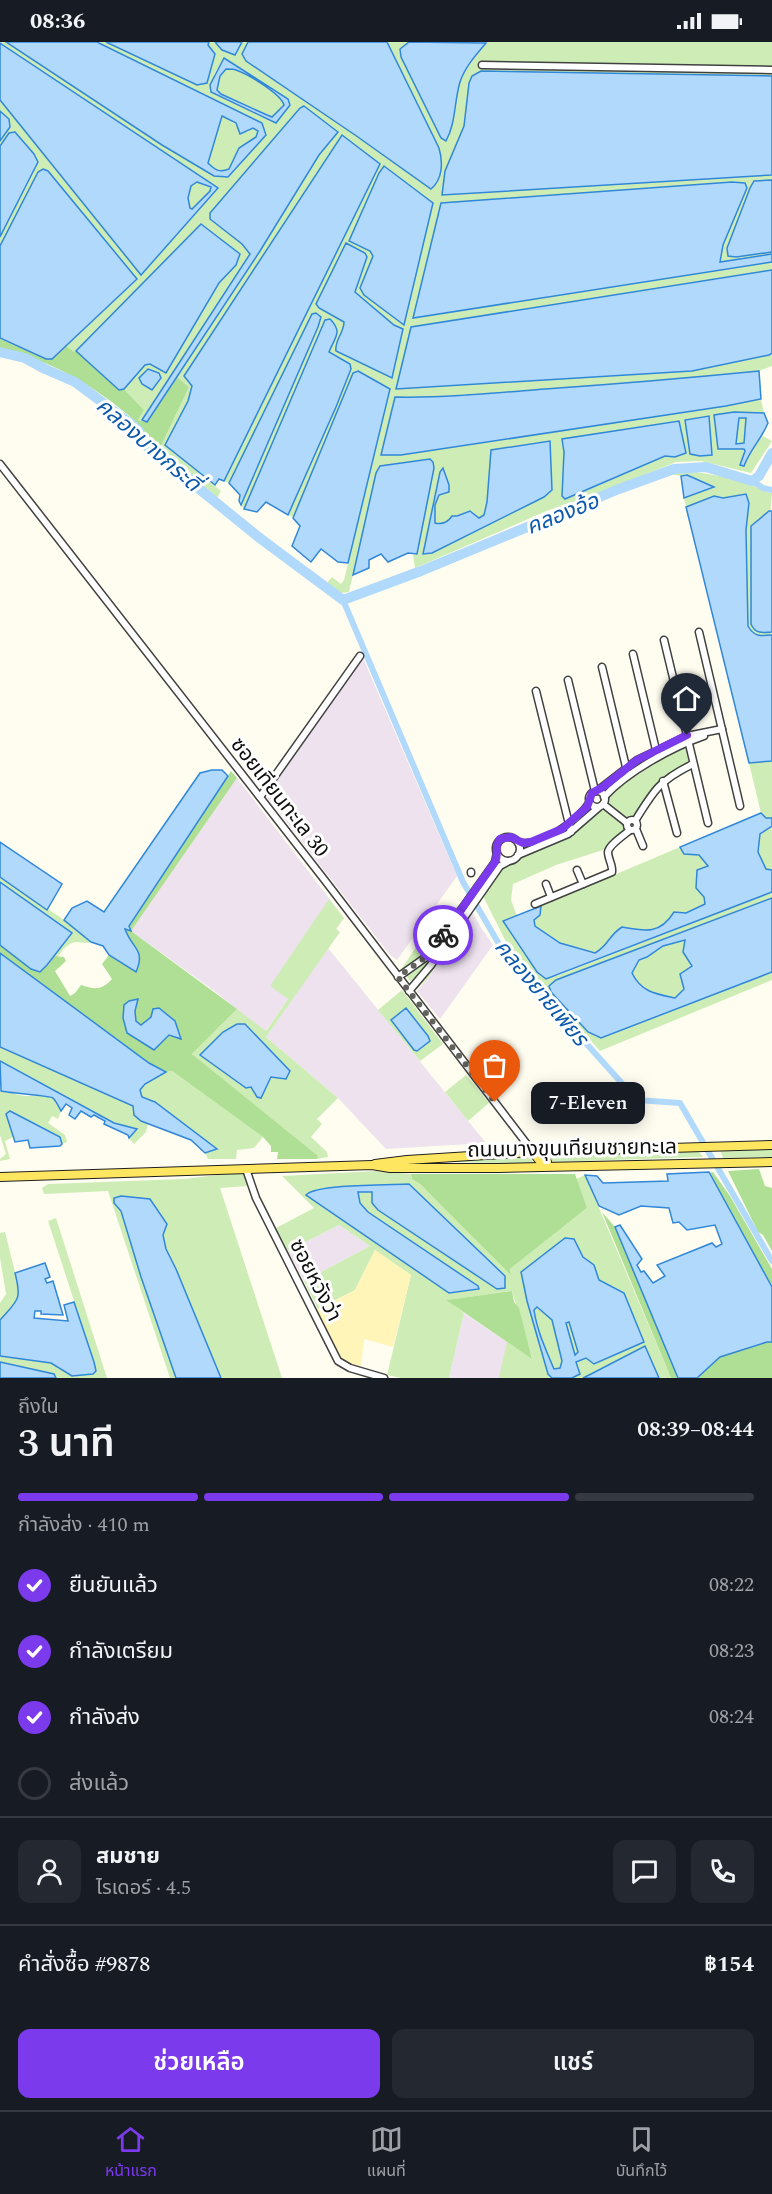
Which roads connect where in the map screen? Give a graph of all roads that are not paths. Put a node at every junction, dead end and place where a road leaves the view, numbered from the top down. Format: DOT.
graph roads {
  1 [pos="482,65"];
  2 [pos="772,70"];
  3 [pos="0,464"];
  4 [pos="699,632"];
  5 [pos="664,640"];
  6 [pos="633,654"];
  7 [pos="360,656"];
  8 [pos="602,667"];
  9 [pos="568,680"];
  10 [pos="536,691"];
  11 [pos="722,729"];
  12 [pos="688,738"];
  13 [pos="657,754"];
  14 [pos="693,764"];
  15 [pos="626,769"];
  16 [pos="628,778"];
  17 [pos="663,781"];
  18 [pos="596,791"];
  19 [pos="260,797"];
  20 [pos="604,797"];
  21 [pos="589,803"];
  22 [pos="600,806"];
  23 [pos="740,806"];
  24 [pos="635,821"];
  25 [pos="627,823"];
  26 [pos="708,823"];
  27 [pos="569,828"];
  28 [pos="633,829"];
  29 [pos="677,833"];
  30 [pos="518,842"];
  31 [pos="643,846"];
  32 [pos="497,854"];
  33 [pos="519,855"];
  34 [pos="509,861"];
  35 [pos="577,870"];
  36 [pos="546,884"];
  37 [pos="583,884"];
  38 [pos="480,889"];
  39 [pos="551,897"];
  40 [pos="535,904"];
  41 [pos="453,927"];
  42 [pos="425,958"];
  43 [pos="433,962"];
  44 [pos="398,977"];
  45 [pos="409,991"];
  46 [pos="772,1145"];
  47 [pos="555,1151"];
  48 [pos="532,1152"];
  49 [pos="547,1162"];
  50 [pos="772,1162"];
  51 [pos="372,1165"];
  52 [pos="560,1167"];
  53 [pos="246,1169"];
  54 [pos="0,1177"];
  55 [pos="384,1378"];
  1 -- 2 [label="street"];
  3 -- 19 [label="street, ซอยเทียนทะเล 30"];
  4 -- 11 [label="street"];
  5 -- 12 [label="street"];
  6 -- 13 [label="street"];
  7 -- 19 [label="street"];
  8 -- 15 [label="street"];
  9 -- 18 [label="street"];
  10 -- 27 [label="street"];
  11 -- 12 [label="street"];
  11 -- 23 [label="street"];
  12 -- 13 [label="street"];
  12 -- 14 [label="street"];
  13 -- 15 [label="street"];
  13 -- 16 [label="street"];
  14 -- 17 [label="street"];
  14 -- 26 [label="street"];
  15 -- 16 [label="street"];
  15 -- 18 [label="street"];
  16 -- 20 [label="street"];
  17 -- 24 [label="street"];
  17 -- 29 [label="street"];
  18 -- 20 [label="street"];
  18 -- 21 [label="street"];
  19 -- 44 [label="street, ซอยเทียนทะเล 30"];
  20 -- 22 [label="street"];
  21 -- 22 [label="street"];
  21 -- 27 [label="street"];
  22 -- 25 [label="street"];
  22 -- 27 [label="street"];
  24 -- 25 [label="street"];
  24 -- 28 [label="street"];
  25 -- 28 [label="street"];
  27 -- 30 [label="street"];
  27 -- 33 [label="street"];
  28 -- 31 [label="street"];
  28 -- 37 [label="street"];
  30 -- 32 [label="street"];
  30 -- 33 [label="street"];
  32 -- 34 [label="street"];
  32 -- 38 [label="street"];
  33 -- 34 [label="street"];
  34 -- 38 [label="street"];
  35 -- 37 [label="street"];
  36 -- 39 [label="street"];
  37 -- 39 [label="street"];
  38 -- 41 [label="street"];
  38 -- 41 [label="street"];
  39 -- 40 [label="street"];
  41 -- 42 [label="street"];
  41 -- 43 [label="street"];
  42 -- 43 [label="street"];
  42 -- 44 [label="street"];
  43 -- 45 [label="street"];
  44 -- 45 [label="street, ซอยเทียนทะเล 30"];
  45 -- 48 [label="street, ซอยเทียนทะเล 30"];
  46 -- 47 [label="main road, ถนนบางขุนเทียนชายทะเล"];
  47 -- 48 [label="main road, ถนนบางขุนเทียนชายทะเล"];
  47 -- 49 [label="main road"];
  48 -- 49 [label="main road"];
  48 -- 51 [label="main road, ถนนบางขุนเทียนชายทะเล"];
  49 -- 52 [label="main road"];
  50 -- 52 [label="main road, ถนนบางขุนเทียนชายทะเล"];
  51 -- 52 [label="main road, ถนนบางขุนเทียนชายทะเล"];
  51 -- 53 [label="main road, ถนนบางขุนเทียนชายทะเล"];
  53 -- 54 [label="main road, ถนนบางขุนเทียนชายทะเล"];
  53 -- 55 [label="street, ซอยหวังว่า"];
}
